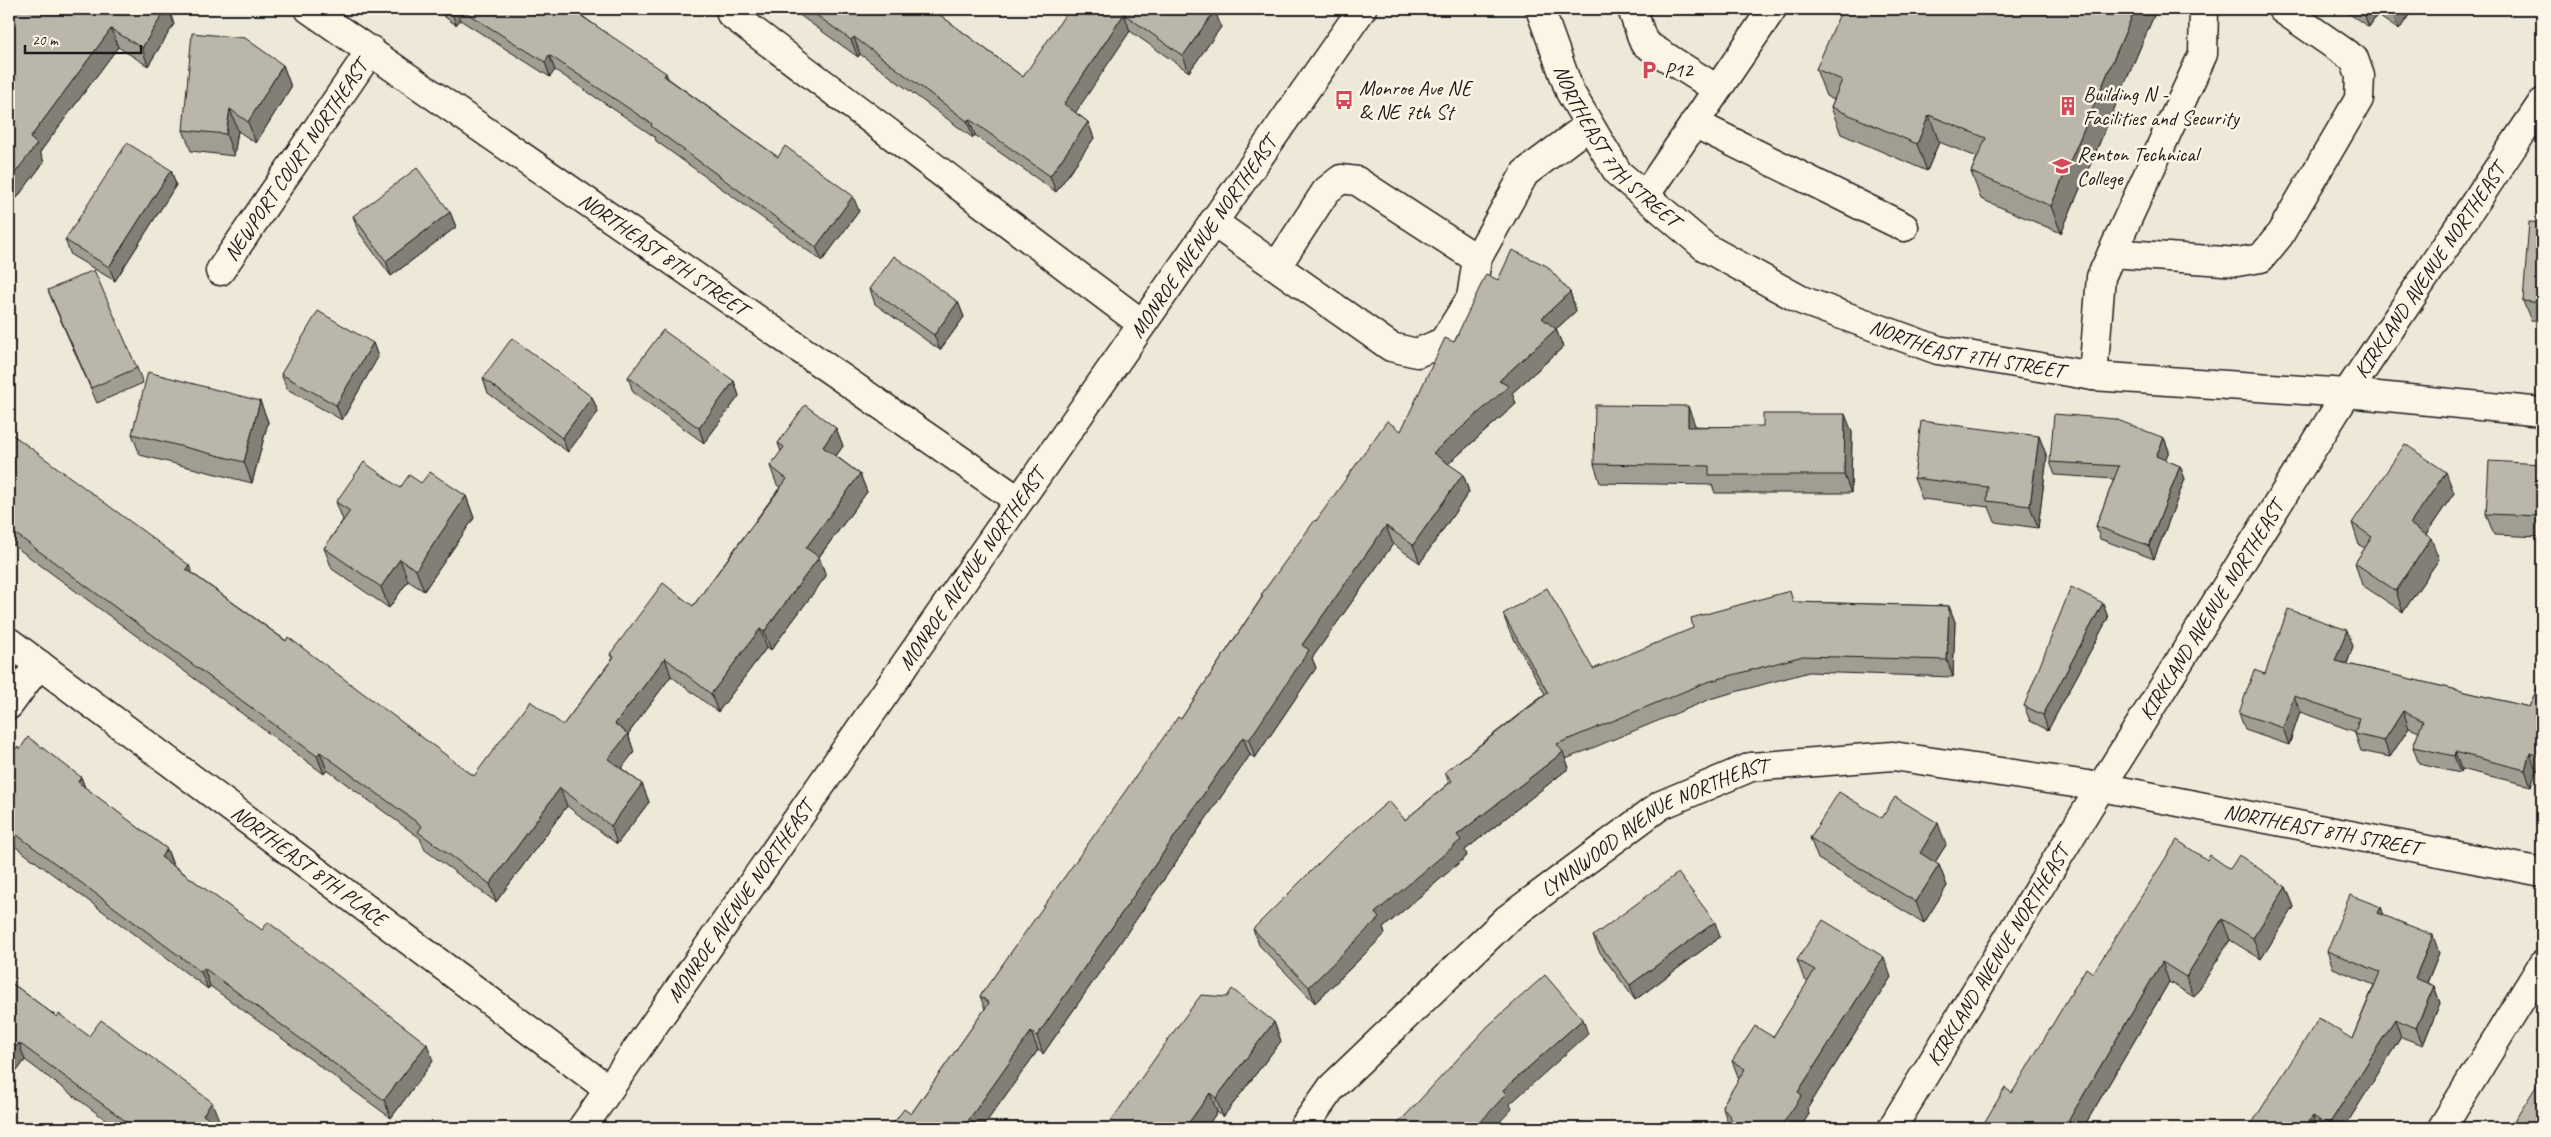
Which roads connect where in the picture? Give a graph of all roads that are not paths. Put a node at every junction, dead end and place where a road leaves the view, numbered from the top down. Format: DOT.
graph roads {
  1 [pos="309,9"];
  2 [pos="1362,9"];
  3 [pos="1540,9"];
  4 [pos="1632,9"];
  5 [pos="1772,9"];
  6 [pos="2204,9"];
  7 [pos="2282,9"];
  8 [pos="732,14"];
  9 [pos="371,50"];
  10 [pos="1717,89"];
  11 [pos="2542,102"];
  12 [pos="1694,123"];
  13 [pos="1589,125"];
  14 [pos="1645,196"];
  15 [pos="1213,222"];
  16 [pos="1904,227"];
  17 [pos="2112,253"];
  18 [pos="1477,259"];
  19 [pos="1277,266"];
  20 [pos="220,270"];
  21 [pos="1142,323"];
  22 [pos="2093,376"];
  23 [pos="2347,393"];
  24 [pos="2542,412"];
  25 [pos="1018,500"];
  26 [pos="9,642"];
  27 [pos="39,664"];
  28 [pos="9,705"];
  29 [pos="2101,787"];
  30 [pos="2542,872"];
  31 [pos="2542,965"];
  32 [pos="608,1090"];
  33 [pos="582,1128"];
  34 [pos="1303,1128"];
  35 [pos="1892,1128"];
  36 [pos="2442,1128"];
  1 -- 9 [label="street, NORTHEAST 8TH STREET"];
  2 -- 15 [label="street, MONROE AVENUE NORTHEAST"];
  3 -- 13 [label="street, NORTHEAST 7TH STREET"];
  4 -- 10 [label="street"];
  5 -- 10 [label="street"];
  6 -- 17 [label="street"];
  7 -- 17 [label="street"];
  8 -- 21 [label="street"];
  9 -- 20 [label="street, NEWPORT COURT NORTHEAST"];
  9 -- 25 [label="street, NORTHEAST 8TH STREET"];
  10 -- 12 [label="street"];
  11 -- 23 [label="street, KIRKLAND AVENUE NORTHEAST"];
  12 -- 14 [label="street"];
  12 -- 16 [label="street"];
  13 -- 14 [label="street, NORTHEAST 7TH STREET"];
  13 -- 18 [label="street"];
  14 -- 22 [label="street, NORTHEAST 7TH STREET"];
  15 -- 19 [label="street"];
  15 -- 21 [label="street, MONROE AVENUE NORTHEAST"];
  17 -- 22 [label="street"];
  18 -- 19 [label="street"];
  18 -- 19 [label="street"];
  21 -- 25 [label="street, MONROE AVENUE NORTHEAST"];
  22 -- 23 [label="street, NORTHEAST 7TH STREET"];
  23 -- 24 [label="street, NORTHEAST 7TH STREET"];
  23 -- 29 [label="street, KIRKLAND AVENUE NORTHEAST"];
  25 -- 32 [label="street, MONROE AVENUE NORTHEAST"];
  26 -- 27 [label="street, NORTHEAST 8TH PLACE"];
  27 -- 28 [label="street"];
  27 -- 32 [label="street, NORTHEAST 8TH PLACE"];
  29 -- 30 [label="street, NORTHEAST 8TH STREET"];
  29 -- 34 [label="street, LYNNWOOD AVENUE NORTHEAST"];
  29 -- 35 [label="street, KIRKLAND AVENUE NORTHEAST"];
  31 -- 36 [label="street"];
  32 -- 33 [label="street, MONROE AVENUE NORTHEAST"];
}
